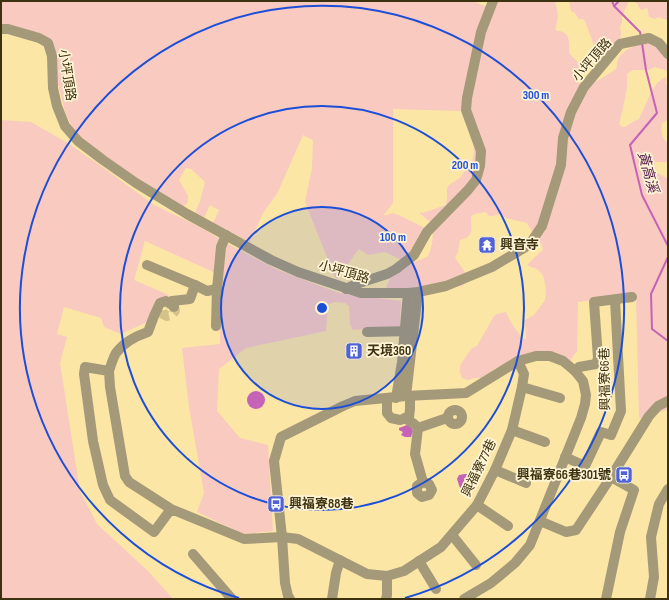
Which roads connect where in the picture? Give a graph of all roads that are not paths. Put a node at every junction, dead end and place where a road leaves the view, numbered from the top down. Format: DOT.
graph roads {
  1 [pos="493,1"];
  2 [pos="1,29"];
  3 [pos="668,54"];
  4 [pos="226,235"];
  5 [pos="148,266"];
  6 [pos="195,285"];
  7 [pos="217,289"];
  8 [pos="346,289"];
  9 [pos="413,293"];
  10 [pos="632,297"];
  11 [pos="615,300"];
  12 [pos="216,326"];
  13 [pos="409,331"];
  14 [pos="367,332"];
  15 [pos="518,361"];
  16 [pos="108,371"];
  17 [pos="575,371"];
  18 [pos="522,387"];
  19 [pos="408,396"];
  20 [pos="391,398"];
  21 [pos="560,398"];
  22 [pos="668,401"];
  23 [pos="405,418"];
  24 [pos="447,418"];
  25 [pos="418,428"];
  26 [pos="512,430"];
  27 [pos="545,442"];
  28 [pos="565,457"];
  29 [pos="495,470"];
  30 [pos="611,477"];
  31 [pos="422,482"];
  32 [pos="526,483"];
  33 [pos="668,489"];
  34 [pos="477,505"];
  35 [pos="171,509"];
  36 [pos="540,520"];
  37 [pos="508,526"];
  38 [pos="452,535"];
  39 [pos="282,537"];
  40 [pos="193,554"];
  41 [pos="340,560"];
  42 [pos="419,561"];
  43 [pos="476,565"];
  44 [pos="387,576"];
  45 [pos="436,589"];
  46 [pos="232,599"];
  47 [pos="290,599"];
  48 [pos="332,599"];
  49 [pos="386,599"];
  50 [pos="464,599"];
  51 [pos="606,599"];
  52 [pos="650,599"];
  1 -- 8 [label="street"];
  2 -- 4 [label="street, 小坪頂路"];
  3 -- 9 [label="street, 小坪頂路"];
  4 -- 7 [label="street"];
  4 -- 8 [label="street, 小坪頂路"];
  5 -- 6 [label="street"];
  6 -- 7 [label="street"];
  6 -- 16 [label="street"];
  7 -- 12 [label="street"];
  8 -- 9 [label="street, 小坪頂路"];
  9 -- 13 [label="street"];
  10 -- 11 [label="street"];
  11 -- 17 [label="street"];
  11 -- 28 [label="street, 興福寮66巷"];
  13 -- 14 [label="street"];
  13 -- 19 [label="street"];
  13 -- 20 [label="street"];
  15 -- 17 [label="street"];
  15 -- 18 [label="street, 興福寮77巷"];
  15 -- 19 [label="street"];
  16 -- 35 [label="street"];
  16 -- 35 [label="street"];
  17 -- 28 [label="street"];
  18 -- 21 [label="street"];
  18 -- 26 [label="street, 興福寮77巷"];
  19 -- 20 [label="street"];
  19 -- 23 [label="street"];
  20 -- 23 [label="street"];
  20 -- 39 [label="street"];
  22 -- 30 [label="street"];
  23 -- 25 [label="street"];
  24 -- 25 [label="street"];
  25 -- 31 [label="street"];
  26 -- 27 [label="street"];
  26 -- 29 [label="street, 興福寮77巷"];
  28 -- 36 [label="street"];
  29 -- 32 [label="street"];
  29 -- 34 [label="street, 興福寮77巷"];
  30 -- 36 [label="street"];
  30 -- 51 [label="street"];
  33 -- 52 [label="street"];
  34 -- 37 [label="street"];
  34 -- 38 [label="street, 興福寮77巷"];
  35 -- 39 [label="street"];
  36 -- 50 [label="street"];
  38 -- 42 [label="street, 興福寮77巷"];
  38 -- 43 [label="street"];
  39 -- 41 [label="street, 興福寮77巷"];
  39 -- 47 [label="street"];
  40 -- 46 [label="street"];
  41 -- 44 [label="street, 興福寮77巷"];
  41 -- 48 [label="street"];
  42 -- 44 [label="street, 興福寮77巷"];
  42 -- 45 [label="street"];
  44 -- 49 [label="street"];
}
